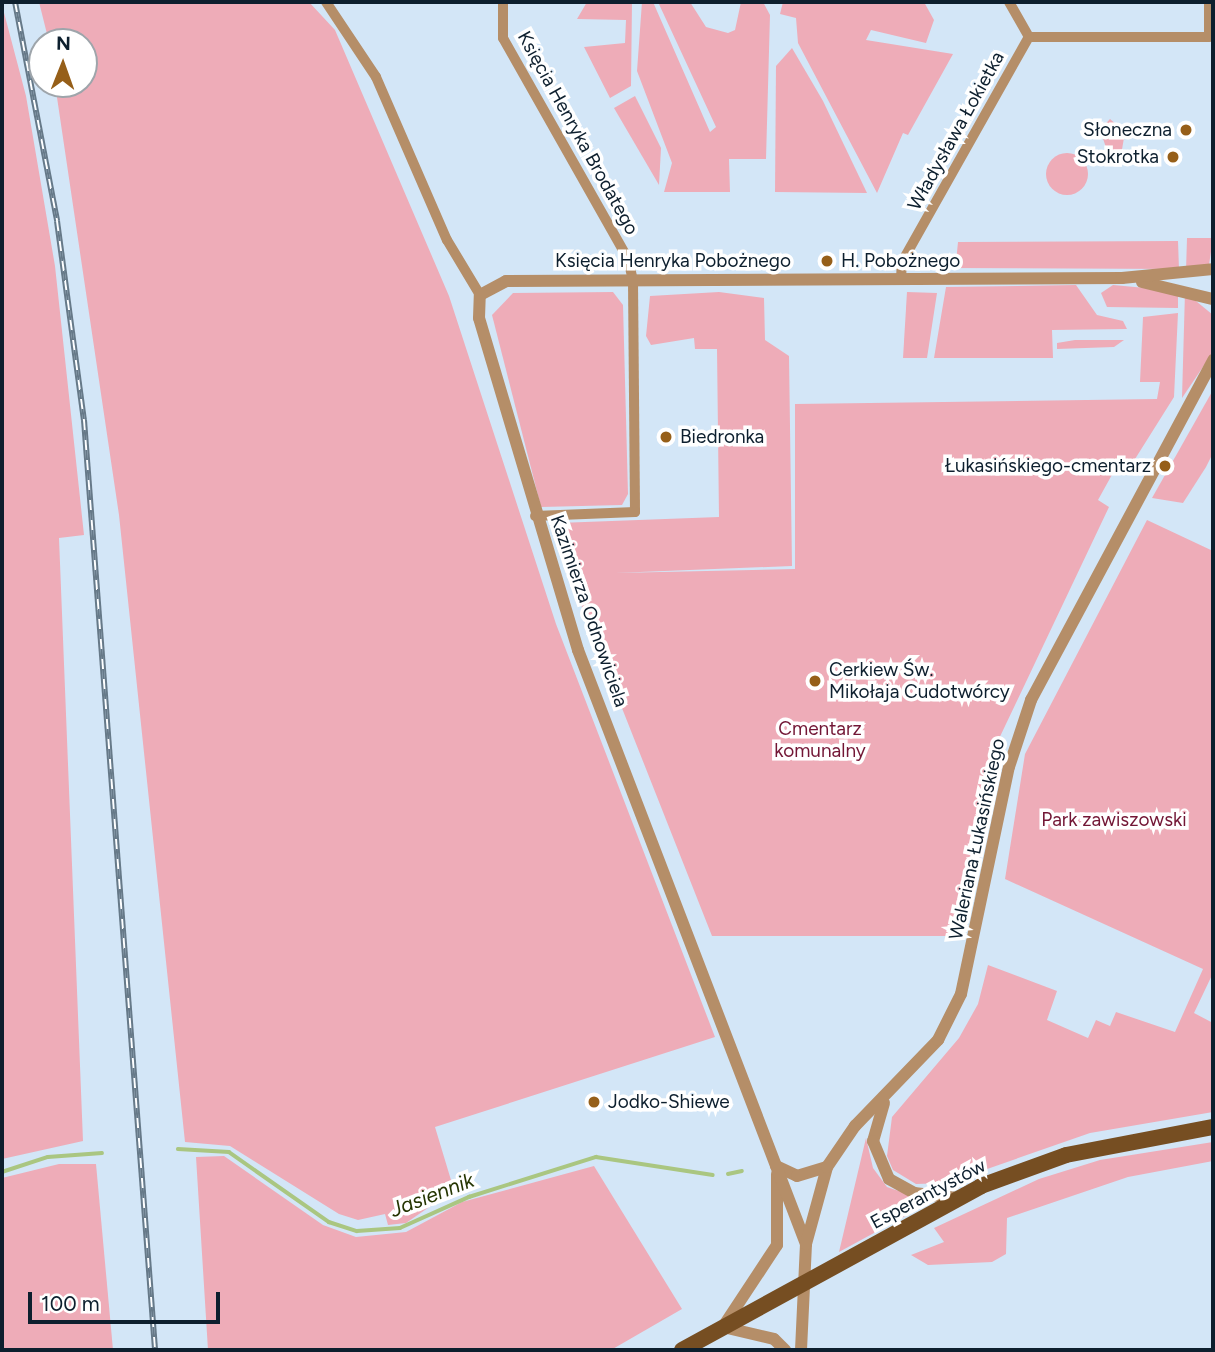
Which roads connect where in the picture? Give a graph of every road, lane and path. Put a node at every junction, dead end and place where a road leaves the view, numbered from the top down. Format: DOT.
graph roads {
  1 [pos="327,2"];
  2 [pos="503,2"];
  3 [pos="1009,2"];
  4 [pos="1209,2"];
  5 [pos="1029,37"];
  6 [pos="1213,269"];
  7 [pos="1213,275"];
  8 [pos="1122,278"];
  9 [pos="901,279"];
  10 [pos="633,281"];
  11 [pos="480,295"];
  12 [pos="1213,300"];
  13 [pos="1213,360"];
  14 [pos="535,516"];
  15 [pos="888,1097"];
  16 [pos="1213,1127"];
  17 [pos="776,1166"];
  18 [pos="827,1167"];
  19 [pos="958,1198"];
  20 [pos="806,1244"];
  21 [pos="803,1286"];
  22 [pos="723,1327"];
  23 [pos="682,1350"];
  24 [pos="785,1350"];
  25 [pos="800,1350"];
  1 -- 11 [label="street, Kazimierza Odnowiciela"];
  2 -- 10 [label="street, Księcia Henryka Brodatego"];
  3 -- 5 [label="street"];
  4 -- 5 [label="street"];
  5 -- 9 [label="street, Władysława Łokietka"];
  6 -- 8 [label="street, Księcia Henryka Pobożnego"];
  7 -- 12 [label="street"];
  8 -- 9 [label="street, Księcia Henryka Pobożnego"];
  8 -- 12 [label="street, Księcia Henryka Pobożnego"];
  9 -- 10 [label="street, Księcia Henryka Pobożnego"];
  10 -- 11 [label="street, Księcia Henryka Pobożnego"];
  10 -- 14 [label="street, Księcia Henryka Brodatego"];
  11 -- 14 [label="street, Kazimierza Odnowiciela"];
  13 -- 15 [label="street, Waleriana Łukasińskiego"];
  14 -- 17 [label="street, Kazimierza Odnowiciela"];
  15 -- 18 [label="street, Waleriana Łukasińskiego"];
  15 -- 19 [label="street, Waleriana Łukasińskiego"];
  16 -- 19 [label="main road, Esperantystów"];
  17 -- 18 [label="street"];
  17 -- 20 [label="street, Kazimierza Odnowiciela"];
  17 -- 22 [label="street"];
  18 -- 20 [label="street, Waleriana Łukasińskiego"];
  19 -- 21 [label="main road, Esperantystów"];
  20 -- 21 [label="street, Waleriana Łukasińskiego"];
  21 -- 22 [label="main road, Esperantystów"];
  21 -- 25 [label="street, Waleriana Łukasińskiego"];
  22 -- 23 [label="main road, Esperantystów"];
  22 -- 24 [label="street"];
}
